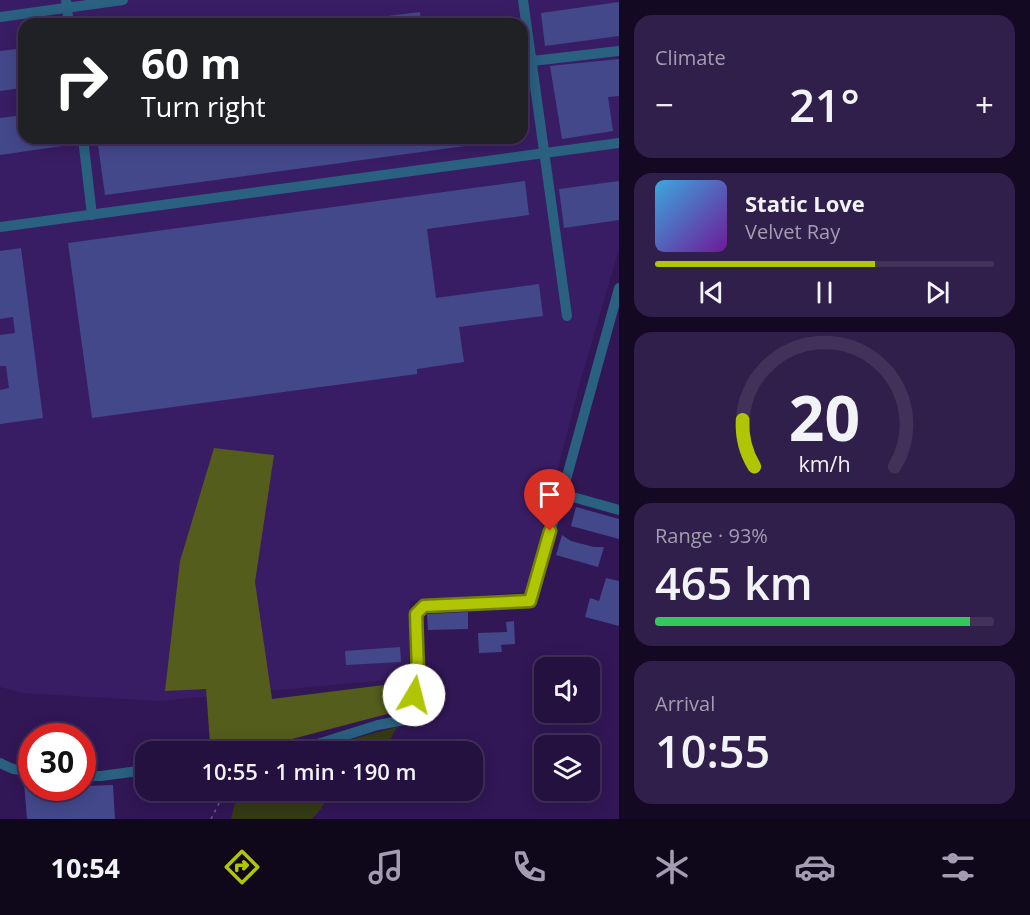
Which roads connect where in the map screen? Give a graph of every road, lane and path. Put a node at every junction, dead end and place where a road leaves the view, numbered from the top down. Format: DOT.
graph roads {
  1 [pos="123,0"];
  2 [pos="523,0"];
  3 [pos="67,4"];
  4 [pos="0,17"];
  5 [pos="526,18"];
  6 [pos="528,34"];
  7 [pos="619,51"];
  8 [pos="532,62"];
  9 [pos="84,144"];
  10 [pos="619,144"];
  11 [pos="545,154"];
  12 [pos="92,215"];
  13 [pos="0,227"];
  14 [pos="619,288"];
  15 [pos="567,316"];
  16 [pos="562,494"];
  17 [pos="619,510"];
  18 [pos="327,741"];
  19 [pos="0,764"];
  20 [pos="18,769"];
  21 [pos="135,772"];
  22 [pos="96,776"];
  23 [pos="220,801"];
  24 [pos="211,819"];
  1 -- 3 [label="street"];
  2 -- 5 [label="street"];
  3 -- 4 [label="street"];
  6 -- 8 [label="street"];
  7 -- 8 [label="street"];
  8 -- 11 [label="street"];
  9 -- 12 [label="street"];
  10 -- 11 [label="street"];
  11 -- 12 [label="street"];
  11 -- 15 [label="street"];
  12 -- 13 [label="street"];
  14 -- 16 [label="street"];
  16 -- 17 [label="street"];
  16 -- 18 [label="street"];
  19 -- 20 [label="street"];
  21 -- 22 [label="street"];
  23 -- 24 [label="path"];
}
